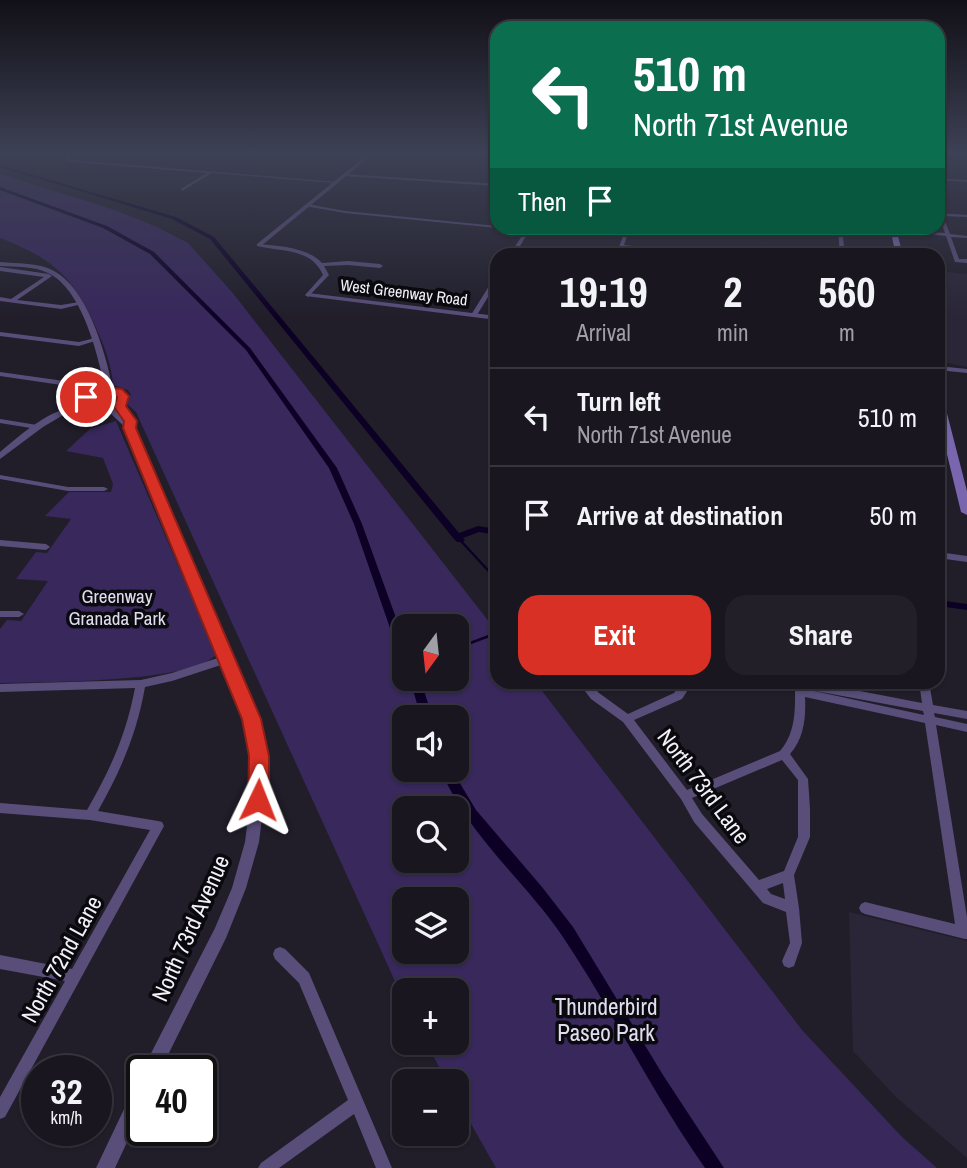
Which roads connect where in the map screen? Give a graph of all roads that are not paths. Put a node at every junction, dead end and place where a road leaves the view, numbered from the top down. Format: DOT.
graph roads {
  1 [pos="303,209"];
  2 [pos="326,209"];
  3 [pos="945,214"];
  4 [pos="967,216"];
  5 [pos="490,226"];
  6 [pos="945,228"];
  7 [pos="625,235"];
  8 [pos="940,235"];
  9 [pos="948,236"];
  10 [pos="967,237"];
  11 [pos="259,245"];
  12 [pos="641,248"];
  13 [pos="967,261"];
  14 [pos="320,265"];
  15 [pos="0,266"];
  16 [pos="380,266"];
  17 [pos="52,274"];
  18 [pos="490,289"];
  19 [pos="308,295"];
  20 [pos="0,299"];
  21 [pos="13,301"];
  22 [pos="79,304"];
  23 [pos="474,315"];
  24 [pos="490,317"];
  25 [pos="0,334"];
  26 [pos="95,340"];
  27 [pos="104,368"];
  28 [pos="945,369"];
  29 [pos="967,371"];
  30 [pos="0,374"];
  31 [pos="112,390"];
  32 [pos="88,399"];
  33 [pos="120,402"];
  34 [pos="65,407"];
  35 [pos="105,409"];
  36 [pos="0,421"];
  37 [pos="945,426"];
  38 [pos="37,427"];
  39 [pos="129,428"];
  40 [pos="0,456"];
  41 [pos="0,477"];
  42 [pos="104,489"];
  43 [pos="967,513"];
  44 [pos="0,543"];
  45 [pos="46,547"];
  46 [pos="945,556"];
  47 [pos="967,559"];
  48 [pos="0,614"];
  49 [pos="19,614"];
  50 [pos="227,659"];
  51 [pos="141,684"];
  52 [pos="0,688"];
  53 [pos="589,689"];
  54 [pos="683,689"];
  55 [pos="800,689"];
  56 [pos="808,689"];
  57 [pos="829,689"];
  58 [pos="925,689"];
  59 [pos="848,691"];
  60 [pos="849,704"];
  61 [pos="929,714"];
  62 [pos="967,715"];
  63 [pos="627,719"];
  64 [pos="967,728"];
  65 [pos="784,754"];
  66 [pos="685,796"];
  67 [pos="0,808"];
  68 [pos="90,815"];
  69 [pos="788,875"];
  70 [pos="757,887"];
  71 [pos="793,908"];
  72 [pos="865,908"];
  73 [pos="965,933"];
  74 [pos="280,954"];
  75 [pos="789,961"];
  76 [pos="0,962"];
  77 [pos="75,976"];
  78 [pos="159,1055"];
  79 [pos="356,1103"];
  80 [pos="0,1112"];
  81 [pos="126,1124"];
  82 [pos="105,1168"];
  83 [pos="266,1168"];
  84 [pos="384,1168"];
  1 -- 11 [label="street"];
  2 -- 5 [label="street"];
  3 -- 4 [label="street"];
  6 -- 9 [label="street"];
  7 -- 12 [label="street"];
  8 -- 9 [label="street"];
  9 -- 10 [label="street"];
  9 -- 13 [label="street"];
  11 -- 14 [label="street"];
  14 -- 16 [label="street"];
  14 -- 19 [label="street"];
  15 -- 17 [label="street"];
  17 -- 21 [label="street"];
  17 -- 22 [label="street"];
  18 -- 23 [label="street"];
  19 -- 23 [label="street, West Greenway Road"];
  20 -- 21 [label="street"];
  21 -- 22 [label="street"];
  22 -- 26 [label="street"];
  23 -- 24 [label="street, West Greenway Road"];
  25 -- 26 [label="street"];
  26 -- 27 [label="street"];
  27 -- 31 [label="street"];
  27 -- 32 [label="street"];
  28 -- 29 [label="street"];
  30 -- 34 [label="street"];
  31 -- 32 [label="street"];
  31 -- 33 [label="street, North 73rd Avenue"];
  32 -- 34 [label="street"];
  32 -- 35 [label="street"];
  32 -- 38 [label="street"];
  33 -- 35 [label="street"];
  33 -- 39 [label="street, North 73rd Avenue"];
  34 -- 38 [label="street"];
  35 -- 39 [label="street"];
  36 -- 38 [label="street"];
  37 -- 43 [label="main road"];
  38 -- 40 [label="street"];
  39 -- 50 [label="street, North 73rd Avenue"];
  41 -- 42 [label="street"];
  44 -- 45 [label="street"];
  46 -- 47 [label="street"];
  48 -- 49 [label="street"];
  50 -- 51 [label="street"];
  50 -- 78 [label="street, North 73rd Avenue"];
  51 -- 52 [label="street"];
  51 -- 68 [label="street"];
  53 -- 63 [label="street, North 73rd Lane"];
  54 -- 63 [label="street"];
  55 -- 65 [label="street"];
  56 -- 60 [label="street"];
  57 -- 59 [label="street"];
  58 -- 61 [label="street"];
  59 -- 60 [label="street"];
  59 -- 61 [label="street"];
  60 -- 61 [label="street"];
  61 -- 62 [label="street"];
  61 -- 64 [label="street"];
  61 -- 73 [label="street"];
  63 -- 66 [label="street, North 73rd Lane"];
  65 -- 66 [label="street"];
  65 -- 69 [label="street"];
  66 -- 70 [label="street, North 73rd Lane"];
  67 -- 68 [label="street"];
  68 -- 77 [label="street, North 72nd Lane"];
  69 -- 70 [label="street"];
  69 -- 71 [label="street"];
  70 -- 71 [label="street, North 73rd Lane"];
  71 -- 75 [label="street"];
  72 -- 73 [label="street"];
  74 -- 79 [label="street"];
  76 -- 77 [label="street"];
  77 -- 80 [label="street, North 72nd Lane"];
  79 -- 83 [label="street"];
  79 -- 84 [label="street"];
  81 -- 82 [label="street"];
}
